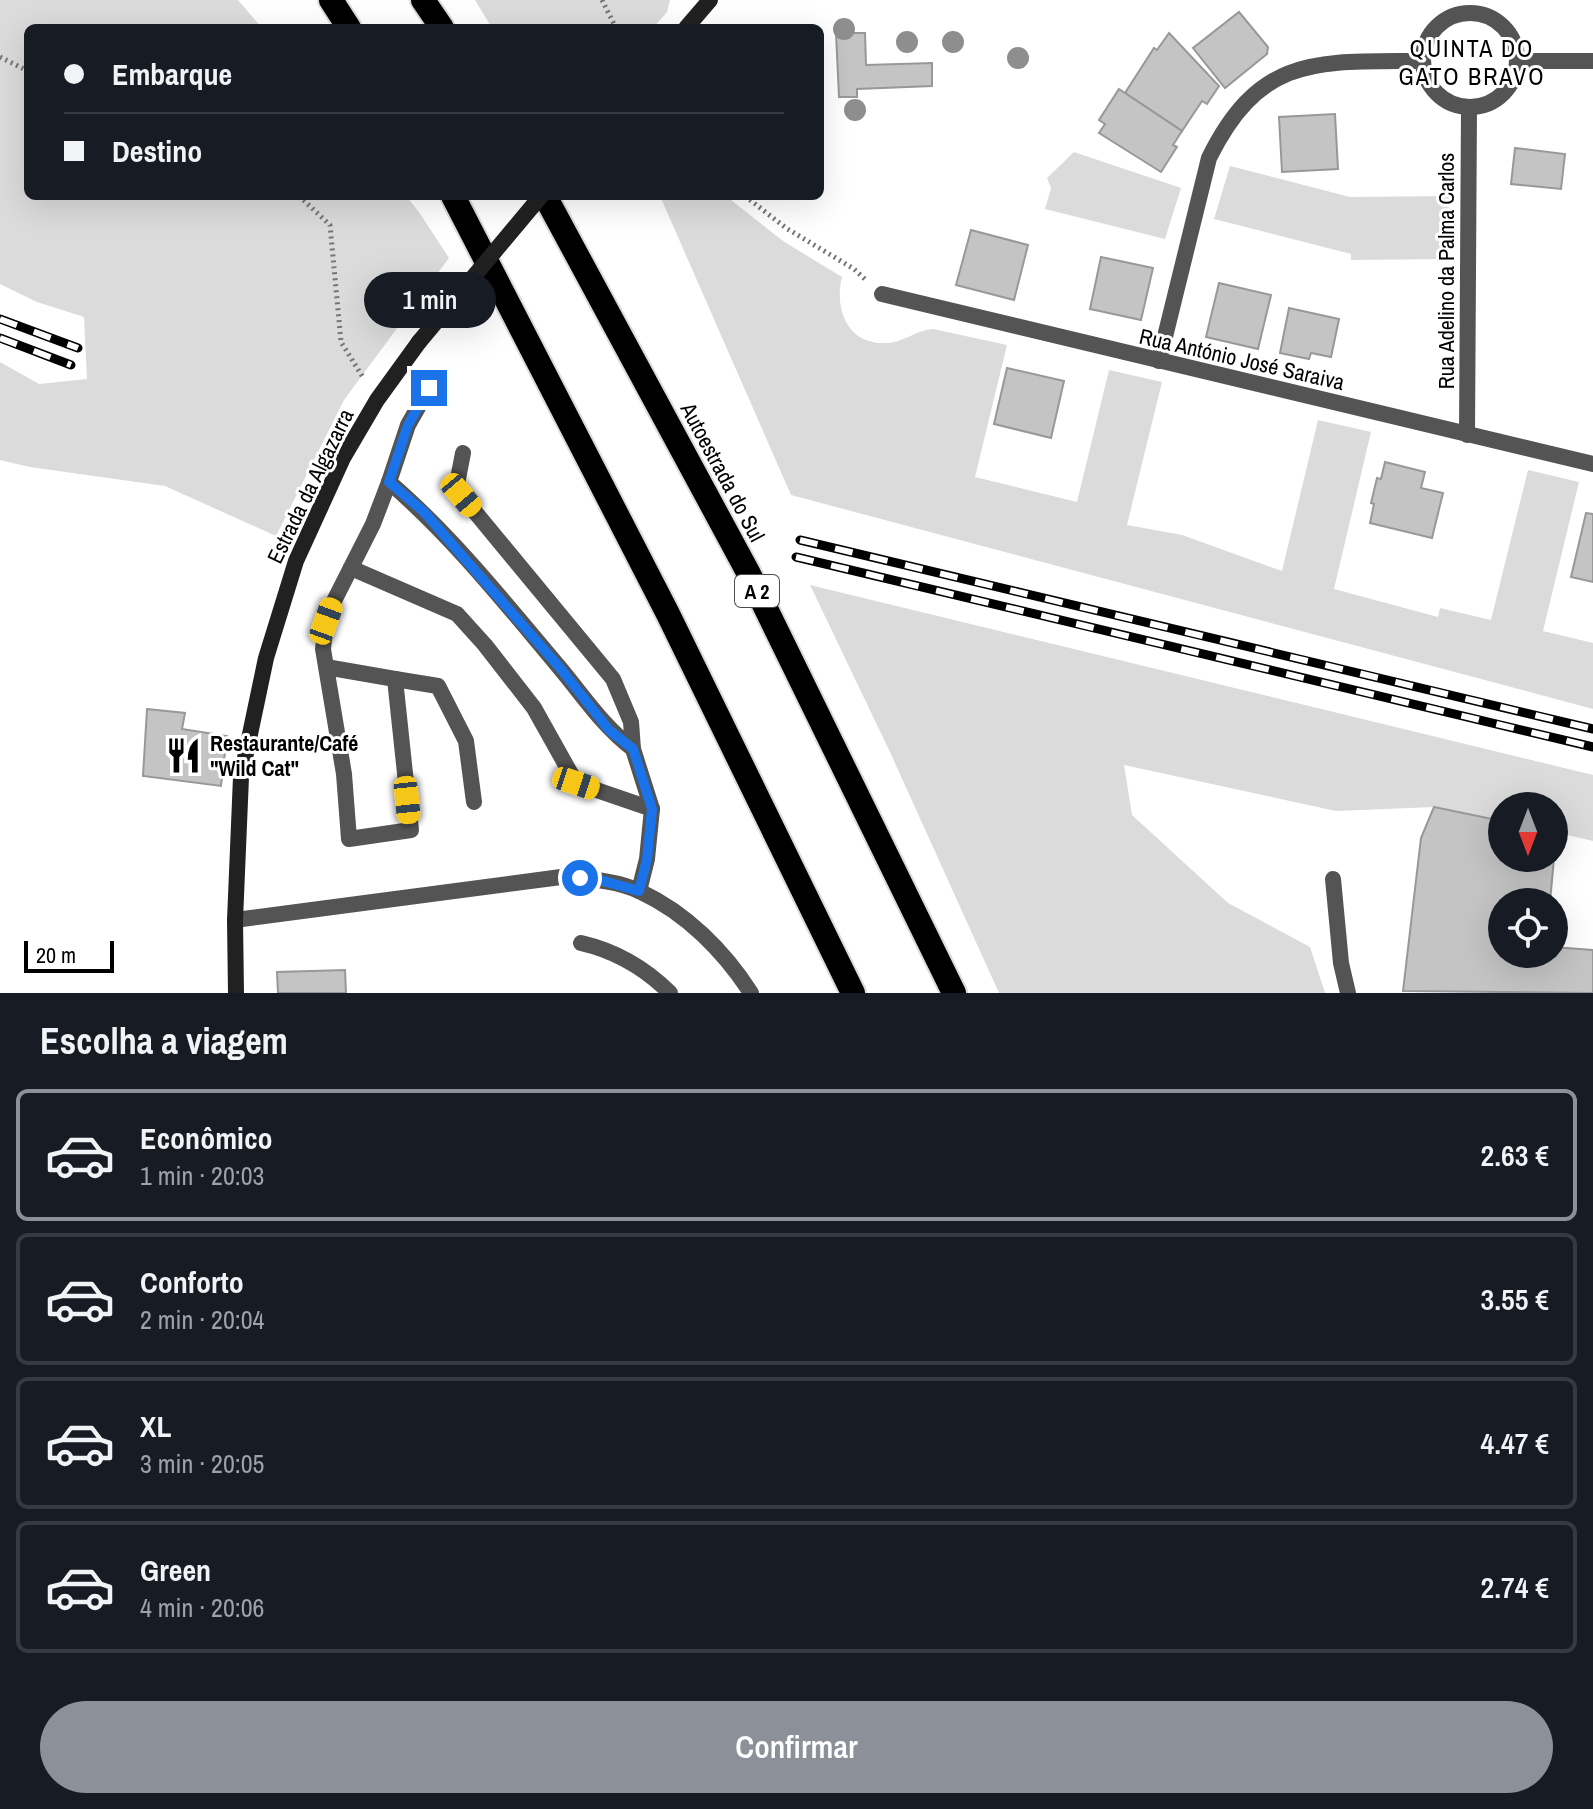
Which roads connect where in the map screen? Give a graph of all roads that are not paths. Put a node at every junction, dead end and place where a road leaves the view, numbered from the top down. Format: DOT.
graph roads {
  1 [pos="331,0"];
  2 [pos="423,0"];
  3 [pos="710,0"];
  4 [pos="1472,6"];
  5 [pos="346,24"];
  6 [pos="439,24"];
  7 [pos="689,24"];
  8 [pos="1423,61"];
  9 [pos="1517,61"];
  10 [pos="1593,61"];
  11 [pos="1469,107"];
  12 [pos="455,200"];
  13 [pos="540,200"];
  14 [pos="545,200"];
  15 [pos="882,294"];
  16 [pos="1159,361"];
  17 [pos="429,388"];
  18 [pos="1467,435"];
  19 [pos="463,453"];
  20 [pos="1593,464"];
  21 [pos="389,482"];
  22 [pos="351,568"];
  23 [pos="326,667"];
  24 [pos="395,679"];
  25 [pos="633,749"];
  26 [pos="474,802"];
  27 [pos="652,809"];
  28 [pos="1333,879"];
  29 [pos="639,891"];
  30 [pos="235,920"];
  31 [pos="581,943"];
  32 [pos="236,993"];
  33 [pos="670,993"];
  34 [pos="750,993"];
  35 [pos="853,993"];
  36 [pos="954,993"];
  37 [pos="1348,993"];
  1 -- 5 [label="highway"];
  2 -- 6 [label="highway"];
  3 -- 7 [label="main road"];
  4 -- 8 [label="street"];
  4 -- 9 [label="street"];
  8 -- 11 [label="street"];
  8 -- 16 [label="street"];
  9 -- 10 [label="street"];
  9 -- 11 [label="street"];
  11 -- 18 [label="street, Rua Adelino da Palma Carlos"];
  12 -- 35 [label="highway"];
  13 -- 30 [label="main road, Estrada da Algazarra, bridge"];
  14 -- 36 [label="highway, Autoestrada do Sul / A 2"];
  15 -- 16 [label="street, Rua António José Saraiva"];
  16 -- 18 [label="street, Rua António José Saraiva"];
  17 -- 21 [label="street"];
  18 -- 20 [label="street, Rua António José Saraiva"];
  19 -- 25 [label="street"];
  21 -- 22 [label="street"];
  21 -- 25 [label="street"];
  22 -- 23 [label="street"];
  22 -- 27 [label="street"];
  23 -- 24 [label="street"];
  23 -- 24 [label="street"];
  24 -- 26 [label="street"];
  25 -- 27 [label="street"];
  27 -- 29 [label="street"];
  28 -- 37 [label="street"];
  29 -- 30 [label="street"];
  29 -- 34 [label="street"];
  30 -- 32 [label="main road, Estrada da Algazarra"];
  31 -- 33 [label="street"];
}
